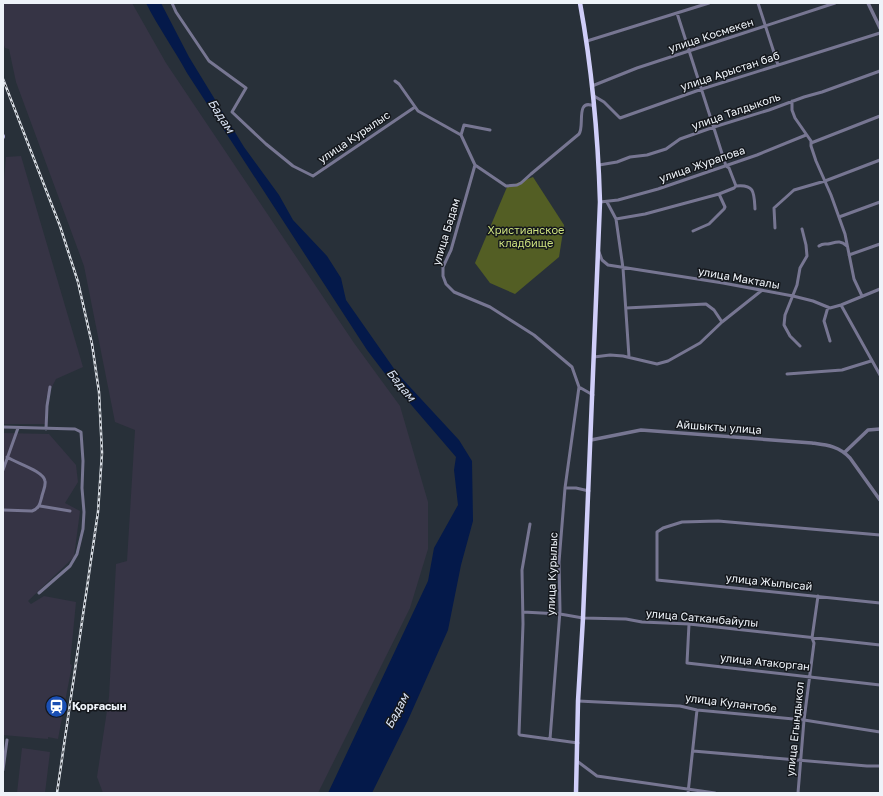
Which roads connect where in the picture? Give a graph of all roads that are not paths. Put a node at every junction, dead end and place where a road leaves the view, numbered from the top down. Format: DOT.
graph roads {
  1 [pos="172,3"];
  2 [pos="580,3"];
  3 [pos="709,3"];
  4 [pos="758,3"];
  5 [pos="835,3"];
  6 [pos="868,3"];
  7 [pos="677,13"];
  8 [pos="765,27"];
  9 [pos="880,28"];
  10 [pos="880,33"];
  11 [pos="587,41"];
  12 [pos="690,52"];
  13 [pos="778,65"];
  14 [pos="880,71"];
  15 [pos="396,81"];
  16 [pos="592,86"];
  17 [pos="702,90"];
  18 [pos="594,96"];
  19 [pos="792,101"];
  20 [pos="594,106"];
  21 [pos="415,107"];
  22 [pos="880,116"];
  23 [pos="714,127"];
  24 [pos="490,130"];
  25 [pos="461,135"];
  26 [pos="806,135"];
  27 [pos="811,143"];
  28 [pos="880,160"];
  29 [pos="475,165"];
  30 [pos="599,165"];
  31 [pos="726,166"];
  32 [pos="825,181"];
  33 [pos="736,186"];
  34 [pos="719,194"];
  35 [pos="600,202"];
  36 [pos="607,202"];
  37 [pos="880,202"];
  38 [pos="755,209"];
  39 [pos="839,217"];
  40 [pos="616,220"];
  41 [pos="776,228"];
  42 [pos="802,229"];
  43 [pos="693,231"];
  44 [pos="880,244"];
  45 [pos="818,246"];
  46 [pos="847,246"];
  47 [pos="598,251"];
  48 [pos="849,255"];
  49 [pos="623,268"];
  50 [pos="880,289"];
  51 [pos="761,291"];
  52 [pos="793,296"];
  53 [pos="862,296"];
  54 [pos="841,305"];
  55 [pos="828,307"];
  56 [pos="626,308"];
  57 [pos="722,322"];
  58 [pos="830,341"];
  59 [pos="800,346"];
  60 [pos="594,357"];
  61 [pos="629,357"];
  62 [pos="871,361"];
  63 [pos="880,366"];
  64 [pos="876,368"];
  65 [pos="787,374"];
  66 [pos="880,375"];
  67 [pos="50,387"];
  68 [pos="579,387"];
  69 [pos="593,395"];
  70 [pos="3,427"];
  71 [pos="18,428"];
  72 [pos="46,429"];
  73 [pos="880,429"];
  74 [pos="591,440"];
  75 [pos="845,452"];
  76 [pos="7,457"];
  77 [pos="3,470"];
  78 [pos="565,488"];
  79 [pos="589,491"];
  80 [pos="880,500"];
  81 [pos="40,506"];
  82 [pos="3,510"];
  83 [pos="70,511"];
  84 [pos="530,524"];
  85 [pos="880,535"];
  86 [pos="39,593"];
  87 [pos="818,596"];
  88 [pos="880,603"];
  89 [pos="523,612"];
  90 [pos="560,614"];
  91 [pos="583,618"];
  92 [pos="689,624"];
  93 [pos="812,638"];
  94 [pos="880,645"];
  95 [pos="810,676"];
  96 [pos="880,685"];
  97 [pos="578,701"];
  98 [pos="697,710"];
  99 [pos="804,720"];
  100 [pos="880,732"];
  101 [pos="550,739"];
  102 [pos="7,740"];
  103 [pos="578,743"];
  104 [pos="693,751"];
  105 [pos="801,760"];
  106 [pos="880,760"];
  107 [pos="577,761"];
  108 [pos="880,766"];
  109 [pos="3,770"];
  110 [pos="688,791"];
  111 [pos="576,793"];
  112 [pos="715,793"];
  113 [pos="798,793"];
  1 -- 21 [label="street, улица Курылыс"];
  2 -- 11 [label="highway"];
  3 -- 7 [label="street"];
  4 -- 8 [label="street"];
  5 -- 8 [label="street, улица Космекен"];
  6 -- 9 [label="street"];
  7 -- 11 [label="street"];
  7 -- 12 [label="street"];
  8 -- 12 [label="street, улица Космекен"];
  8 -- 13 [label="street"];
  10 -- 13 [label="street, улица Арыстан баб"];
  11 -- 16 [label="highway"];
  12 -- 16 [label="street, улица Космекен"];
  12 -- 17 [label="street"];
  13 -- 17 [label="street, улица Арыстан баб"];
  14 -- 19 [label="street, улица Талдыколь"];
  15 -- 21 [label="street"];
  16 -- 18 [label="highway"];
  17 -- 18 [label="street, улица Арыстан баб"];
  17 -- 23 [label="street"];
  18 -- 20 [label="highway"];
  19 -- 23 [label="street, улица Талдыколь"];
  19 -- 26 [label="street"];
  20 -- 29 [label="street"];
  20 -- 30 [label="highway"];
  21 -- 25 [label="street"];
  22 -- 27 [label="street"];
  23 -- 30 [label="street, улица Талдыколь"];
  23 -- 31 [label="street"];
  24 -- 25 [label="street"];
  25 -- 29 [label="street"];
  26 -- 27 [label="street"];
  26 -- 31 [label="street, улица Журапова"];
  27 -- 32 [label="street"];
  28 -- 32 [label="street"];
  29 -- 68 [label="street, улица Бадам"];
  30 -- 35 [label="highway"];
  31 -- 33 [label="street"];
  31 -- 36 [label="street, улица Журапова"];
  32 -- 39 [label="street"];
  32 -- 41 [label="street"];
  33 -- 34 [label="street"];
  33 -- 38 [label="street"];
  34 -- 40 [label="street"];
  34 -- 43 [label="street"];
  35 -- 36 [label="street, улица Журапова"];
  35 -- 47 [label="highway"];
  36 -- 40 [label="street"];
  37 -- 39 [label="street"];
  39 -- 46 [label="street"];
  40 -- 49 [label="street"];
  42 -- 52 [label="street"];
  44 -- 48 [label="street"];
  45 -- 46 [label="street"];
  46 -- 48 [label="street"];
  47 -- 49 [label="street, улица Макталы"];
  47 -- 60 [label="highway"];
  48 -- 53 [label="street"];
  49 -- 51 [label="street, улица Макталы"];
  49 -- 56 [label="street"];
  50 -- 53 [label="street, улица Макталы"];
  51 -- 52 [label="street, улица Макталы"];
  51 -- 57 [label="street"];
  52 -- 55 [label="street, улица Макталы"];
  52 -- 59 [label="street"];
  53 -- 54 [label="street, улица Макталы"];
  54 -- 55 [label="street, улица Макталы"];
  54 -- 62 [label="street"];
  55 -- 58 [label="street"];
  56 -- 57 [label="street"];
  56 -- 61 [label="street"];
  57 -- 61 [label="street"];
  60 -- 61 [label="street"];
  60 -- 69 [label="highway"];
  62 -- 64 [label="street"];
  62 -- 65 [label="street"];
  63 -- 64 [label="street"];
  64 -- 66 [label="street"];
  67 -- 72 [label="street"];
  68 -- 69 [label="street"];
  68 -- 78 [label="street, улица Курылыс"];
  69 -- 74 [label="highway"];
  70 -- 71 [label="street"];
  71 -- 72 [label="street"];
  71 -- 76 [label="street"];
  72 -- 86 [label="street"];
  73 -- 75 [label="street"];
  74 -- 75 [label="street, Айшыкты улица"];
  74 -- 79 [label="highway"];
  75 -- 80 [label="street"];
  76 -- 77 [label="street"];
  76 -- 81 [label="street"];
  78 -- 79 [label="street"];
  78 -- 90 [label="street, улица Курылыс"];
  79 -- 91 [label="highway"];
  81 -- 82 [label="street"];
  81 -- 83 [label="street"];
  84 -- 89 [label="street"];
  85 -- 87 [label="street, улица Жылысай"];
  87 -- 88 [label="street, улица Жылысай"];
  87 -- 93 [label="street, улица Егындыкол"];
  89 -- 90 [label="street, улица Сатканбайулы"];
  89 -- 101 [label="street"];
  90 -- 91 [label="street, улица Сатканбайулы"];
  90 -- 101 [label="street, улица Курылыс"];
  91 -- 92 [label="street, улица Сатканбайулы"];
  91 -- 97 [label="highway"];
  92 -- 93 [label="street, улица Сатканбайулы"];
  92 -- 95 [label="street, улица Атакорган"];
  93 -- 94 [label="street, улица Сатканбайулы"];
  93 -- 95 [label="street, улица Егындыкол"];
  95 -- 96 [label="street, улица Атакорган"];
  95 -- 99 [label="street, улица Егындыкол"];
  97 -- 98 [label="street, улица Кулантобе"];
  97 -- 103 [label="highway"];
  98 -- 99 [label="street, улица Кулантобе"];
  98 -- 104 [label="street"];
  99 -- 100 [label="street, улица Кулантобе"];
  99 -- 105 [label="street, улица Егындыкол"];
  101 -- 103 [label="street"];
  102 -- 109 [label="street"];
  103 -- 107 [label="highway"];
  104 -- 105 [label="street"];
  104 -- 110 [label="street"];
  105 -- 108 [label="street"];
  105 -- 113 [label="street, улица Егындыкол"];
  106 -- 108 [label="street"];
  107 -- 110 [label="street"];
  107 -- 111 [label="highway"];
  110 -- 112 [label="street"];
}
